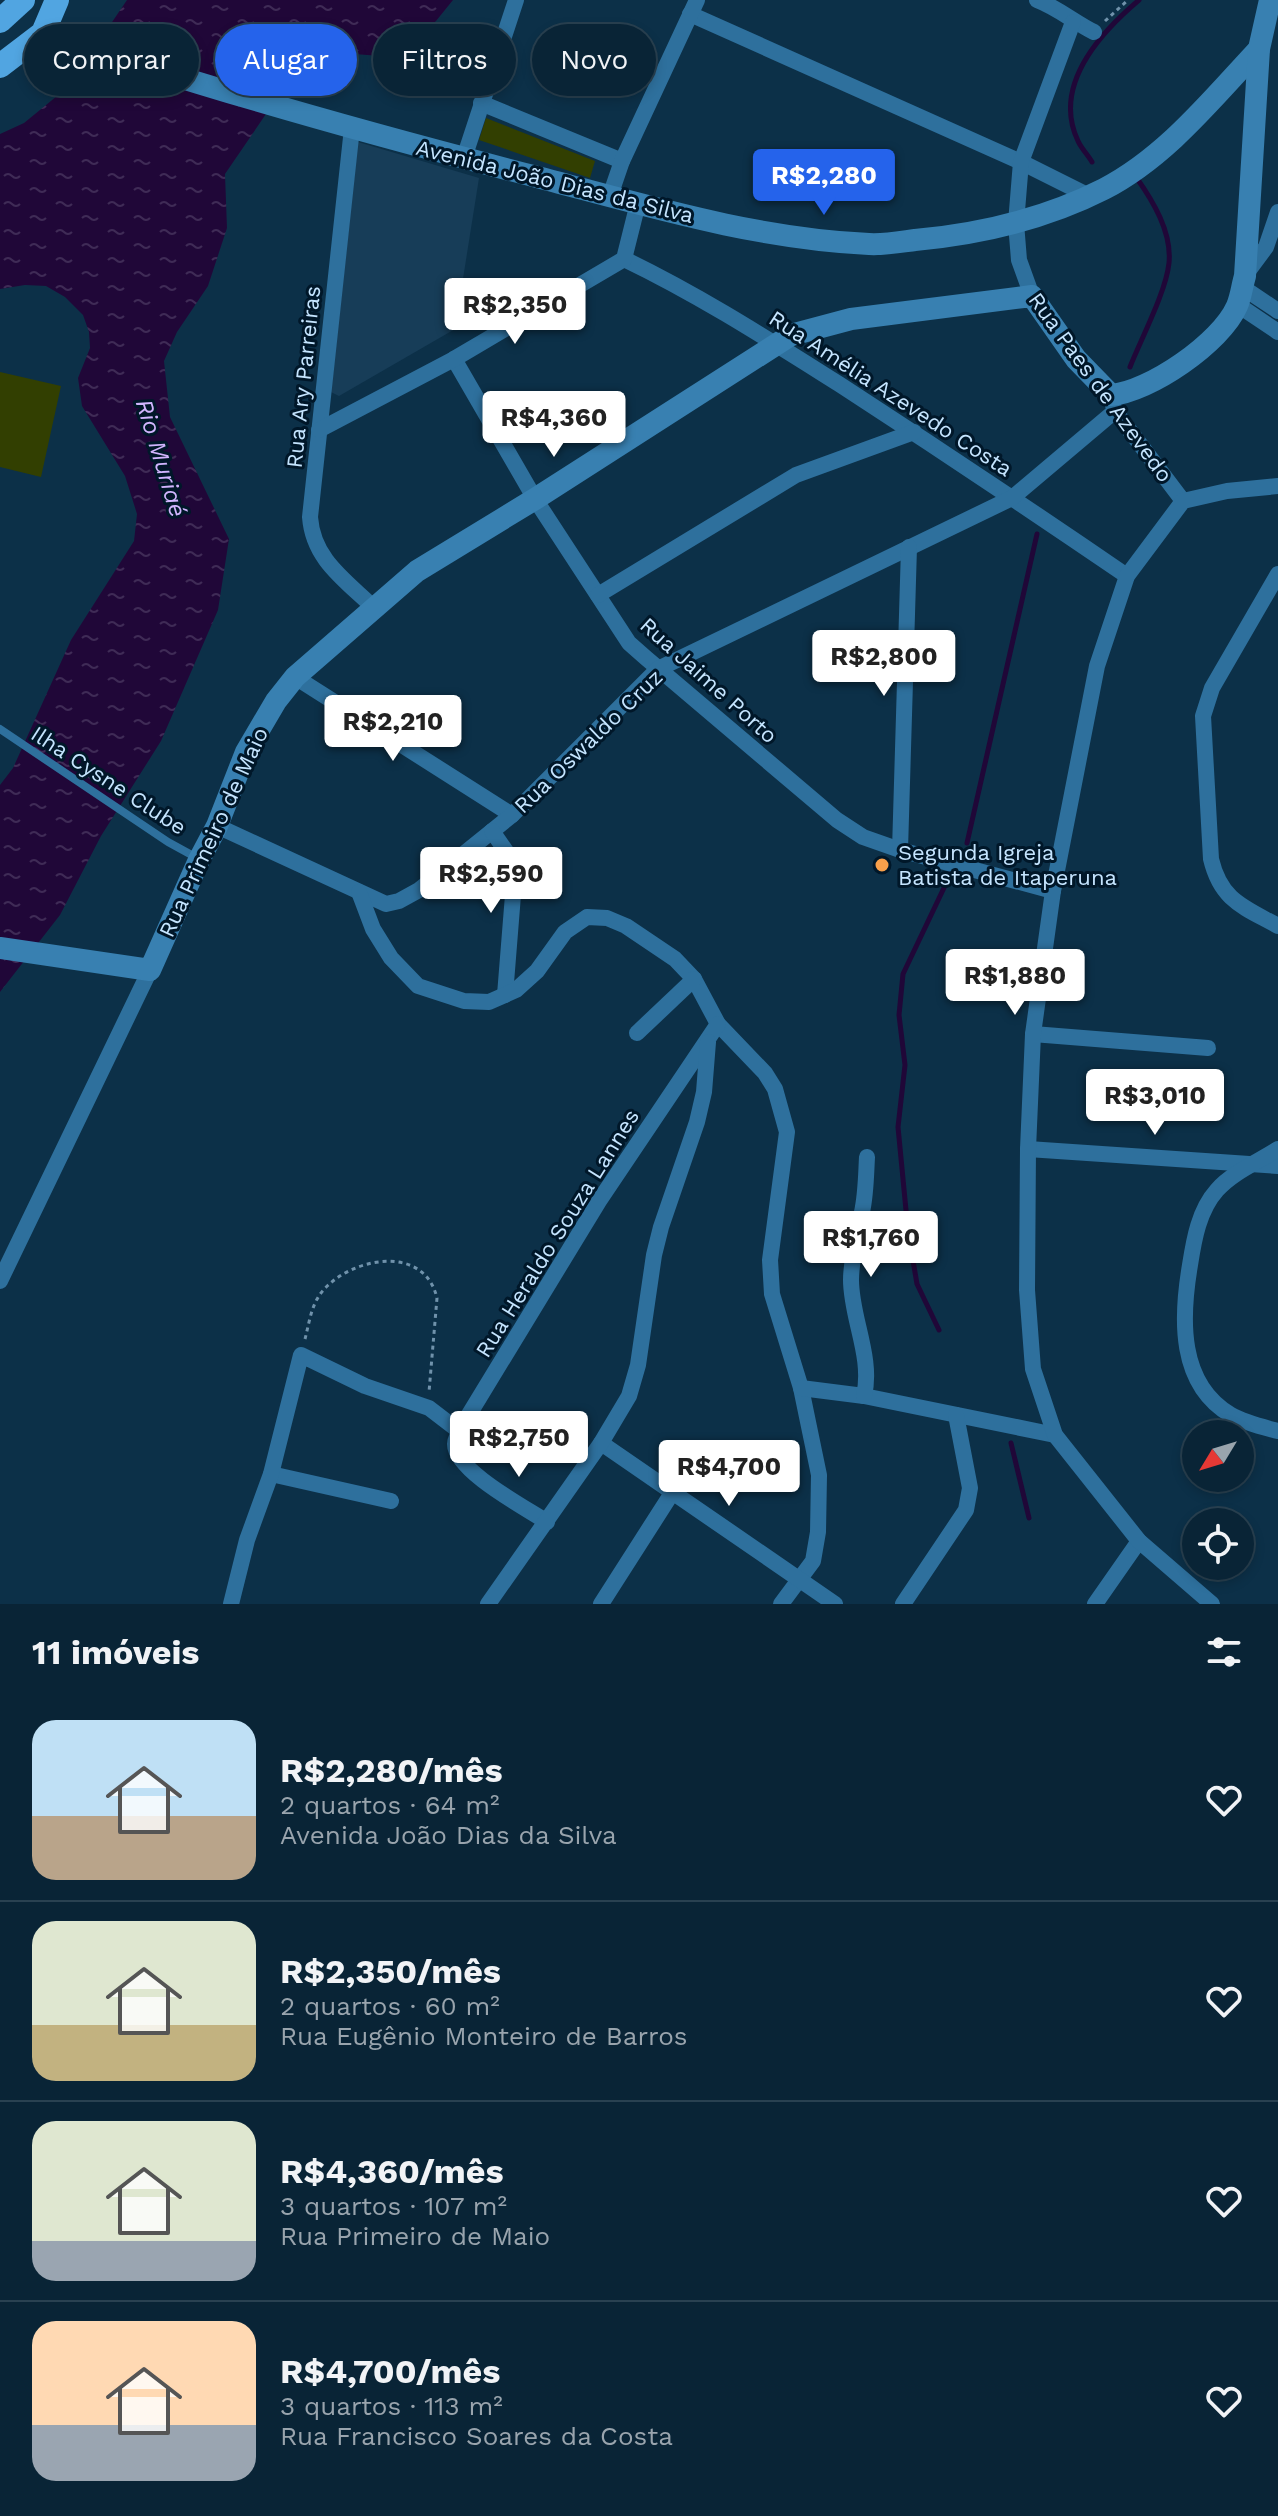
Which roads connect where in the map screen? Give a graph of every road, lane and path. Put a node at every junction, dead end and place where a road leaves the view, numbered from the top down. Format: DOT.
graph roads {
  1 [pos="23,0"];
  2 [pos="57,0"];
  3 [pos="516,0"];
  4 [pos="1037,0"];
  5 [pos="1128,0"];
  6 [pos="1270,0"];
  7 [pos="693,7"];
  8 [pos="0,21"];
  9 [pos="1073,22"];
  10 [pos="47,24"];
  11 [pos="1094,32"];
  12 [pos="24,38"];
  13 [pos="24,48"];
  14 [pos="1259,49"];
  15 [pos="0,50"];
  16 [pos="0,66"];
  17 [pos="199,83"];
  18 [pos="481,103"];
  19 [pos="352,128"];
  20 [pos="464,158"];
  21 [pos="622,161"];
  22 [pos="1021,162"];
  23 [pos="610,196"];
  24 [pos="1089,196"];
  25 [pos="638,203"];
  26 [pos="1278,212"];
  27 [pos="1016,223"];
  28 [pos="624,259"];
  29 [pos="1242,289"];
  30 [pos="1032,296"];
  31 [pos="1278,311"];
  32 [pos="1278,332"];
  33 [pos="775,343"];
  34 [pos="454,359"];
  35 [pos="1113,403"];
  36 [pos="319,430"];
  37 [pos="914,432"];
  38 [pos="1278,486"];
  39 [pos="1012,498"];
  40 [pos="535,499"];
  41 [pos="1183,501"];
  42 [pos="909,547"];
  43 [pos="1278,574"];
  44 [pos="1127,576"];
  45 [pos="598,595"];
  46 [pos="373,607"];
  47 [pos="658,669"];
  48 [pos="295,677"];
  49 [pos="0,729"];
  50 [pos="512,815"];
  51 [pos="217,826"];
  52 [pos="492,831"];
  53 [pos="900,850"];
  54 [pos="199,860"];
  55 [pos="1053,891"];
  56 [pos="359,892"];
  57 [pos="1278,926"];
  58 [pos="0,948"];
  59 [pos="150,970"];
  60 [pos="694,979"];
  61 [pos="505,995"];
  62 [pos="718,1024"];
  63 [pos="637,1033"];
  64 [pos="1033,1034"];
  65 [pos="708,1040"];
  66 [pos="1208,1048"];
  67 [pos="1028,1149"];
  68 [pos="1278,1149"];
  69 [pos="867,1157"];
  70 [pos="1256,1163"];
  71 [pos="1278,1166"];
  72 [pos="0,1281"];
  73 [pos="301,1355"];
  74 [pos="801,1388"];
  75 [pos="864,1396"];
  76 [pos="429,1408"];
  77 [pos="956,1415"];
  78 [pos="459,1431"];
  79 [pos="1278,1431"];
  80 [pos="1055,1435"];
  81 [pos="601,1443"];
  82 [pos="271,1474"];
  83 [pos="672,1493"];
  84 [pos="391,1501"];
  85 [pos="547,1522"];
  86 [pos="1139,1541"];
  87 [pos="801,1580"];
  88 [pos="231,1604"];
  89 [pos="488,1604"];
  90 [pos="601,1604"];
  91 [pos="781,1604"];
  92 [pos="835,1604"];
  93 [pos="903,1604"];
  94 [pos="1095,1604"];
  95 [pos="1212,1604"];
  1 -- 8 [label="highway"];
  2 -- 10 [label="highway"];
  3 -- 18 [label="street"];
  4 -- 9 [label="street"];
  5 -- 11 [label="path"];
  6 -- 14 [label="main road"];
  7 -- 21 [label="street"];
  7 -- 22 [label="street"];
  9 -- 11 [label="street"];
  9 -- 22 [label="street, Rua Paes de Azevedo"];
  12 -- 15 [label="highway"];
  13 -- 16 [label="highway"];
  14 -- 24 [label="main road, Avenida João Dias da Silva"];
  14 -- 29 [label="main road"];
  17 -- 19 [label="main road, Avenida João Dias da Silva"];
  18 -- 20 [label="street"];
  18 -- 21 [label="street"];
  19 -- 20 [label="main road, Avenida João Dias da Silva"];
  19 -- 36 [label="street, Rua Ary Parreiras"];
  20 -- 23 [label="main road, Avenida João Dias da Silva"];
  21 -- 23 [label="street"];
  22 -- 24 [label="street"];
  22 -- 27 [label="street, Rua Paes de Azevedo"];
  23 -- 25 [label="main road, Avenida João Dias da Silva"];
  24 -- 27 [label="main road, Avenida João Dias da Silva"];
  25 -- 27 [label="main road, Avenida João Dias da Silva"];
  25 -- 28 [label="street"];
  26 -- 29 [label="street, Rua Oswaldo Cruz"];
  27 -- 30 [label="street, Rua Paes de Azevedo"];
  28 -- 33 [label="street, Rua Amélia Azevedo Costa"];
  28 -- 34 [label="street"];
  29 -- 31 [label="street"];
  29 -- 32 [label="street"];
  29 -- 35 [label="main road, Rua Oswaldo Cruz"];
  30 -- 33 [label="main road, Rua Primeiro de Maio"];
  30 -- 35 [label="main road, Rua Paes de Azevedo"];
  33 -- 37 [label="street, Rua Amélia Azevedo Costa"];
  33 -- 40 [label="main road, Rua Primeiro de Maio"];
  34 -- 36 [label="street"];
  34 -- 40 [label="street, Rua Jaime Porto"];
  35 -- 39 [label="street, Rua Oswaldo Cruz"];
  35 -- 41 [label="street, Rua Paes de Azevedo"];
  36 -- 46 [label="street, Rua Ary Parreiras"];
  37 -- 39 [label="street, Rua Amélia Azevedo Costa"];
  37 -- 45 [label="street"];
  38 -- 41 [label="street"];
  39 -- 42 [label="street, Rua Oswaldo Cruz"];
  39 -- 44 [label="street, Rua Amélia Azevedo Costa"];
  40 -- 45 [label="street, Rua Jaime Porto"];
  40 -- 46 [label="main road, Rua Primeiro de Maio"];
  41 -- 44 [label="street"];
  42 -- 47 [label="street, Rua Oswaldo Cruz"];
  42 -- 53 [label="street"];
  43 -- 57 [label="street"];
  44 -- 55 [label="street"];
  45 -- 47 [label="street, Rua Jaime Porto"];
  46 -- 48 [label="main road, Rua Primeiro de Maio"];
  47 -- 50 [label="street, Rua Oswaldo Cruz"];
  47 -- 53 [label="street, Rua Jaime Porto"];
  48 -- 50 [label="street"];
  48 -- 51 [label="main road, Rua Primeiro de Maio"];
  49 -- 54 [label="lane, Ilha Cysne Clube"];
  50 -- 52 [label="street, Rua Oswaldo Cruz"];
  51 -- 54 [label="main road, Rua Primeiro de Maio"];
  51 -- 56 [label="street, Rua Oswaldo Cruz"];
  52 -- 56 [label="street, Rua Oswaldo Cruz"];
  52 -- 61 [label="street"];
  53 -- 55 [label="street, Rua Jaime Porto"];
  54 -- 59 [label="main road, Rua Primeiro de Maio"];
  55 -- 64 [label="street"];
  56 -- 61 [label="street"];
  58 -- 59 [label="main road"];
  59 -- 72 [label="street, Rua Primeiro de Maio"];
  60 -- 61 [label="street"];
  60 -- 62 [label="street"];
  60 -- 63 [label="street"];
  62 -- 65 [label="street, Rua Heraldo Souza Lannes"];
  62 -- 74 [label="street"];
  64 -- 66 [label="street"];
  64 -- 67 [label="street"];
  65 -- 78 [label="street, Rua Heraldo Souza Lannes"];
  65 -- 81 [label="street"];
  67 -- 70 [label="street"];
  67 -- 80 [label="street"];
  68 -- 70 [label="street"];
  69 -- 75 [label="street"];
  70 -- 71 [label="street"];
  70 -- 79 [label="street"];
  73 -- 76 [label="street"];
  73 -- 76 [label="path"];
  73 -- 82 [label="street"];
  74 -- 75 [label="street"];
  74 -- 87 [label="street"];
  75 -- 77 [label="street"];
  76 -- 78 [label="street"];
  77 -- 80 [label="street"];
  77 -- 93 [label="street"];
  78 -- 85 [label="street"];
  80 -- 86 [label="street"];
  81 -- 83 [label="street"];
  81 -- 85 [label="street"];
  82 -- 84 [label="street"];
  82 -- 88 [label="street"];
  83 -- 87 [label="street"];
  83 -- 90 [label="street"];
  85 -- 89 [label="street"];
  86 -- 94 [label="street"];
  86 -- 95 [label="street"];
  87 -- 91 [label="street"];
  87 -- 92 [label="street"];
}
